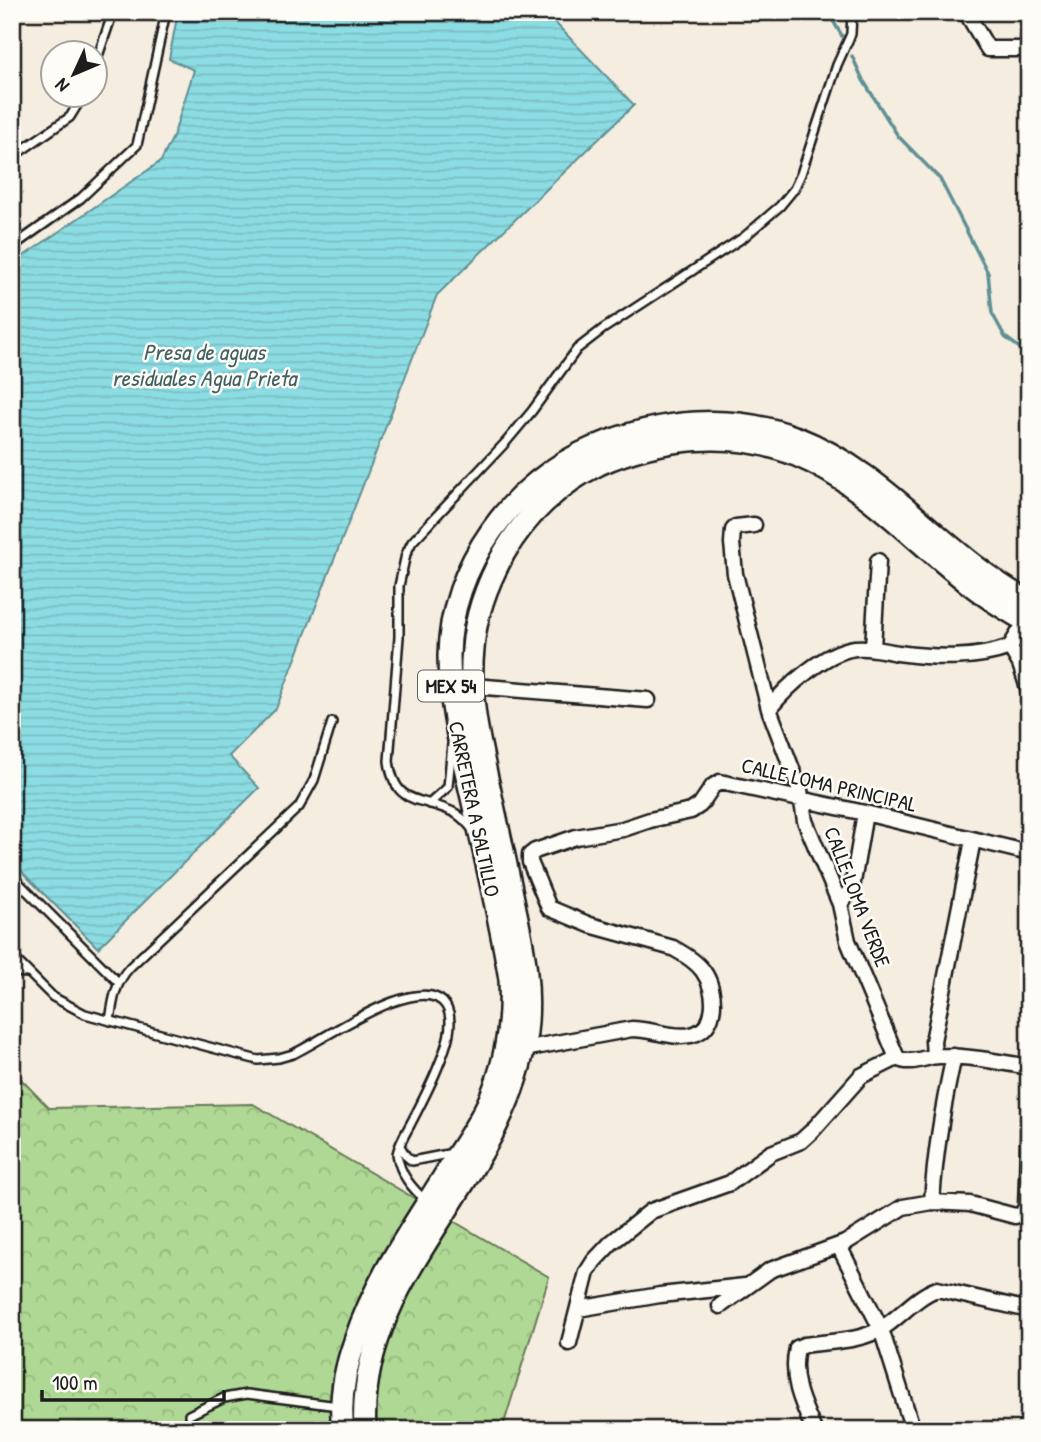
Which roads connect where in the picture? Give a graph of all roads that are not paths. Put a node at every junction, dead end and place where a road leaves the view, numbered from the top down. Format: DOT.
graph roads {
  1 [pos="113,12"];
  2 [pos="166,12"];
  3 [pos="852,12"];
  4 [pos="966,12"];
  5 [pos="104,38"];
  6 [pos="1029,49"];
  7 [pos="76,108"];
  8 [pos="12,157"];
  9 [pos="12,247"];
  10 [pos="754,525"];
  11 [pos="878,561"];
  12 [pos="1028,615"];
  13 [pos="1010,647"];
  14 [pos="873,648"];
  15 [pos="473,685"];
  16 [pos="1029,691"];
  17 [pos="648,700"];
  18 [pos="769,709"];
  19 [pos="332,722"];
  20 [pos="455,726"];
  21 [pos="802,800"];
  22 [pos="429,804"];
  23 [pos="865,813"];
  24 [pos="973,840"];
  25 [pos="482,841"];
  26 [pos="1029,853"];
  27 [pos="12,876"];
  28 [pos="840,904"];
  29 [pos="12,956"];
  30 [pos="12,972"];
  31 [pos="27,973"];
  32 [pos="118,982"];
  33 [pos="110,1021"];
  34 [pos="524,1049"];
  35 [pos="934,1056"];
  36 [pos="954,1056"];
  37 [pos="897,1058"];
  38 [pos="1029,1067"];
  39 [pos="1029,1119"];
  40 [pos="400,1146"];
  41 [pos="460,1151"];
  42 [pos="932,1202"];
  43 [pos="427,1203"];
  44 [pos="839,1246"];
  45 [pos="746,1286"];
  46 [pos="720,1306"];
  47 [pos="578,1309"];
  48 [pos="1029,1310"];
  49 [pos="881,1329"];
  50 [pos="1029,1330"];
  51 [pos="569,1343"];
  52 [pos="1029,1347"];
  53 [pos="342,1406"];
  54 [pos="189,1415"];
  55 [pos="343,1430"];
  56 [pos="365,1430"];
  57 [pos="814,1430"];
  58 [pos="913,1430"];
  1 -- 5 [label="lane"];
  2 -- 9 [label="lane"];
  3 -- 22 [label="lane"];
  4 -- 6 [label="street"];
  7 -- 8 [label="lane"];
  10 -- 18 [label="street, CALLE LOMA VERDE"];
  11 -- 14 [label="street"];
  12 -- 13 [label="street"];
  12 -- 15 [label="main road, CARRETERA A SALTILLO / MEX 54"];
  12 -- 20 [label="main road, CARRETERA A SALTILLO / MEX 54"];
  13 -- 14 [label="street"];
  13 -- 16 [label="street"];
  14 -- 18 [label="street"];
  15 -- 17 [label="street"];
  15 -- 34 [label="main road, CARRETERA A SALTILLO / MEX 54"];
  18 -- 21 [label="street, CALLE LOMA VERDE"];
  19 -- 32 [label="lane"];
  20 -- 22 [label="lane"];
  20 -- 25 [label="main road, CARRETERA A SALTILLO / MEX 54"];
  21 -- 23 [label="street, CALLE LOMA PRINCIPAL"];
  21 -- 28 [label="street, CALLE LOMA VERDE"];
  21 -- 34 [label="street, CALLE LOMA PRINCIPAL"];
  22 -- 25 [label="lane"];
  23 -- 24 [label="street, CALLE LOMA PRINCIPAL"];
  23 -- 28 [label="street"];
  24 -- 26 [label="street, CALLE LOMA PRINCIPAL"];
  24 -- 35 [label="street"];
  25 -- 41 [label="main road, CARRETERA A SALTILLO / MEX 54"];
  27 -- 32 [label="lane"];
  28 -- 37 [label="street, CALLE LOMA VERDE"];
  29 -- 31 [label="lane"];
  30 -- 31 [label="lane"];
  31 -- 33 [label="lane"];
  32 -- 33 [label="lane"];
  33 -- 40 [label="lane"];
  34 -- 56 [label="main road, CARRETERA A SALTILLO / MEX 54"];
  35 -- 36 [label="street"];
  35 -- 37 [label="street"];
  36 -- 38 [label="street"];
  36 -- 42 [label="street"];
  37 -- 47 [label="street"];
  39 -- 42 [label="street"];
  40 -- 41 [label="lane"];
  40 -- 43 [label="lane"];
  41 -- 43 [label="main road, CARRETERA A SALTILLO / MEX 54"];
  42 -- 44 [label="street"];
  43 -- 53 [label="main road, CARRETERA A SALTILLO / MEX 54"];
  44 -- 45 [label="street"];
  44 -- 49 [label="street"];
  45 -- 46 [label="street"];
  45 -- 47 [label="street"];
  47 -- 51 [label="street"];
  48 -- 49 [label="street"];
  49 -- 57 [label="street"];
  49 -- 58 [label="street"];
  50 -- 52 [label="street"];
  53 -- 54 [label="lane"];
  53 -- 55 [label="main road, CARRETERA A SALTILLO / MEX 54"];
}
